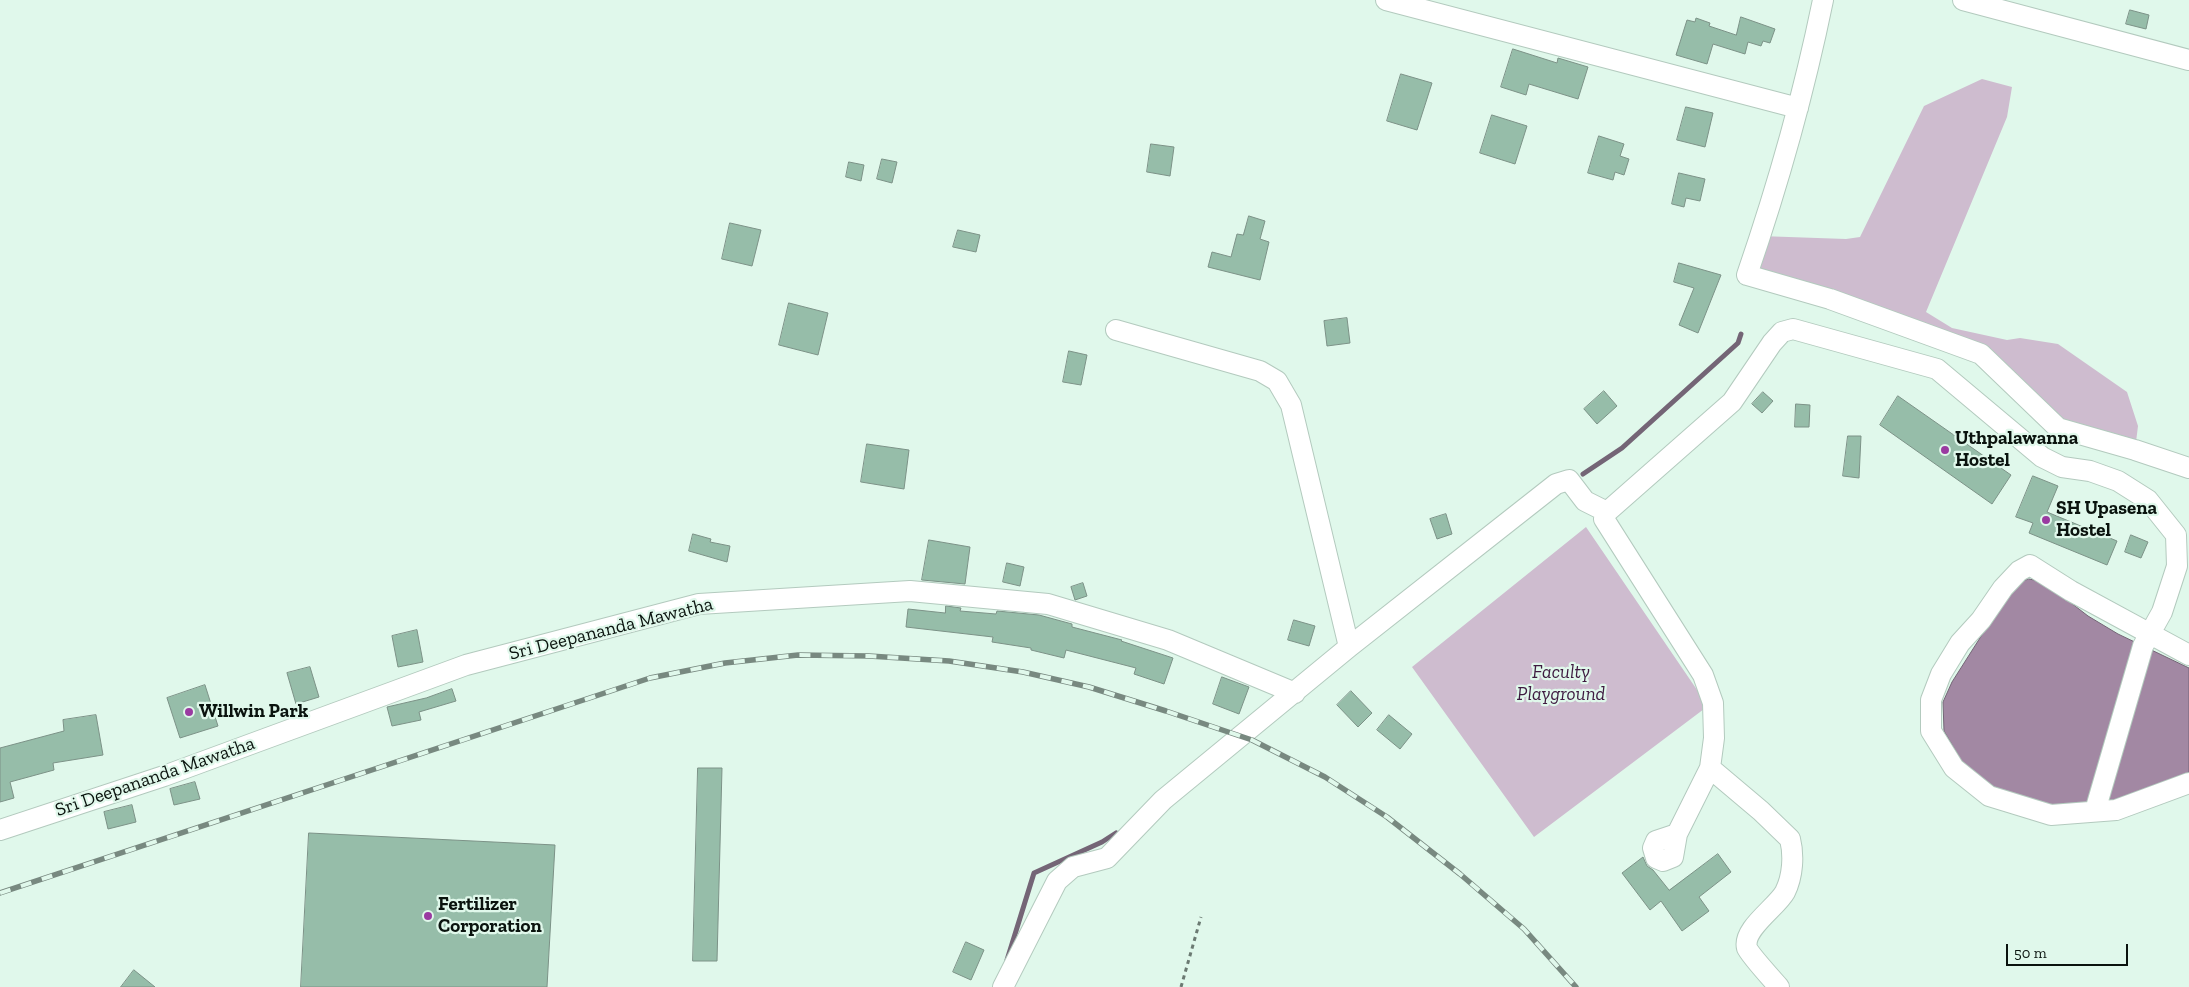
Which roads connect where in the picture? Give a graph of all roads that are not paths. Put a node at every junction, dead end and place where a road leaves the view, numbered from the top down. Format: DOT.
graph roads {
  1 [pos="1386,0"];
  2 [pos="1823,0"];
  3 [pos="1963,0"];
  4 [pos="2189,60"];
  5 [pos="1798,108"];
  6 [pos="1116,330"];
  7 [pos="2189,468"];
  8 [pos="1607,512"];
  9 [pos="2150,634"];
  10 [pos="1349,647"];
  11 [pos="2189,655"];
  12 [pos="1295,693"];
  13 [pos="1710,768"];
  14 [pos="2189,783"];
  15 [pos="2095,811"];
  16 [pos="0,830"];
  17 [pos="1677,834"];
  18 [pos="1004,987"];
  19 [pos="1778,987"];
  1 -- 5 [label="street"];
  2 -- 5 [label="street"];
  3 -- 4 [label="street"];
  5 -- 7 [label="street"];
  6 -- 10 [label="street"];
  8 -- 9 [label="street"];
  8 -- 10 [label="street"];
  8 -- 13 [label="street"];
  9 -- 11 [label="street"];
  9 -- 15 [label="street"];
  9 -- 15 [label="street"];
  10 -- 12 [label="street"];
  12 -- 16 [label="street, Sri Deepananda Mawatha"];
  12 -- 18 [label="street"];
  13 -- 17 [label="street"];
  13 -- 19 [label="street"];
  14 -- 15 [label="street"];
}
